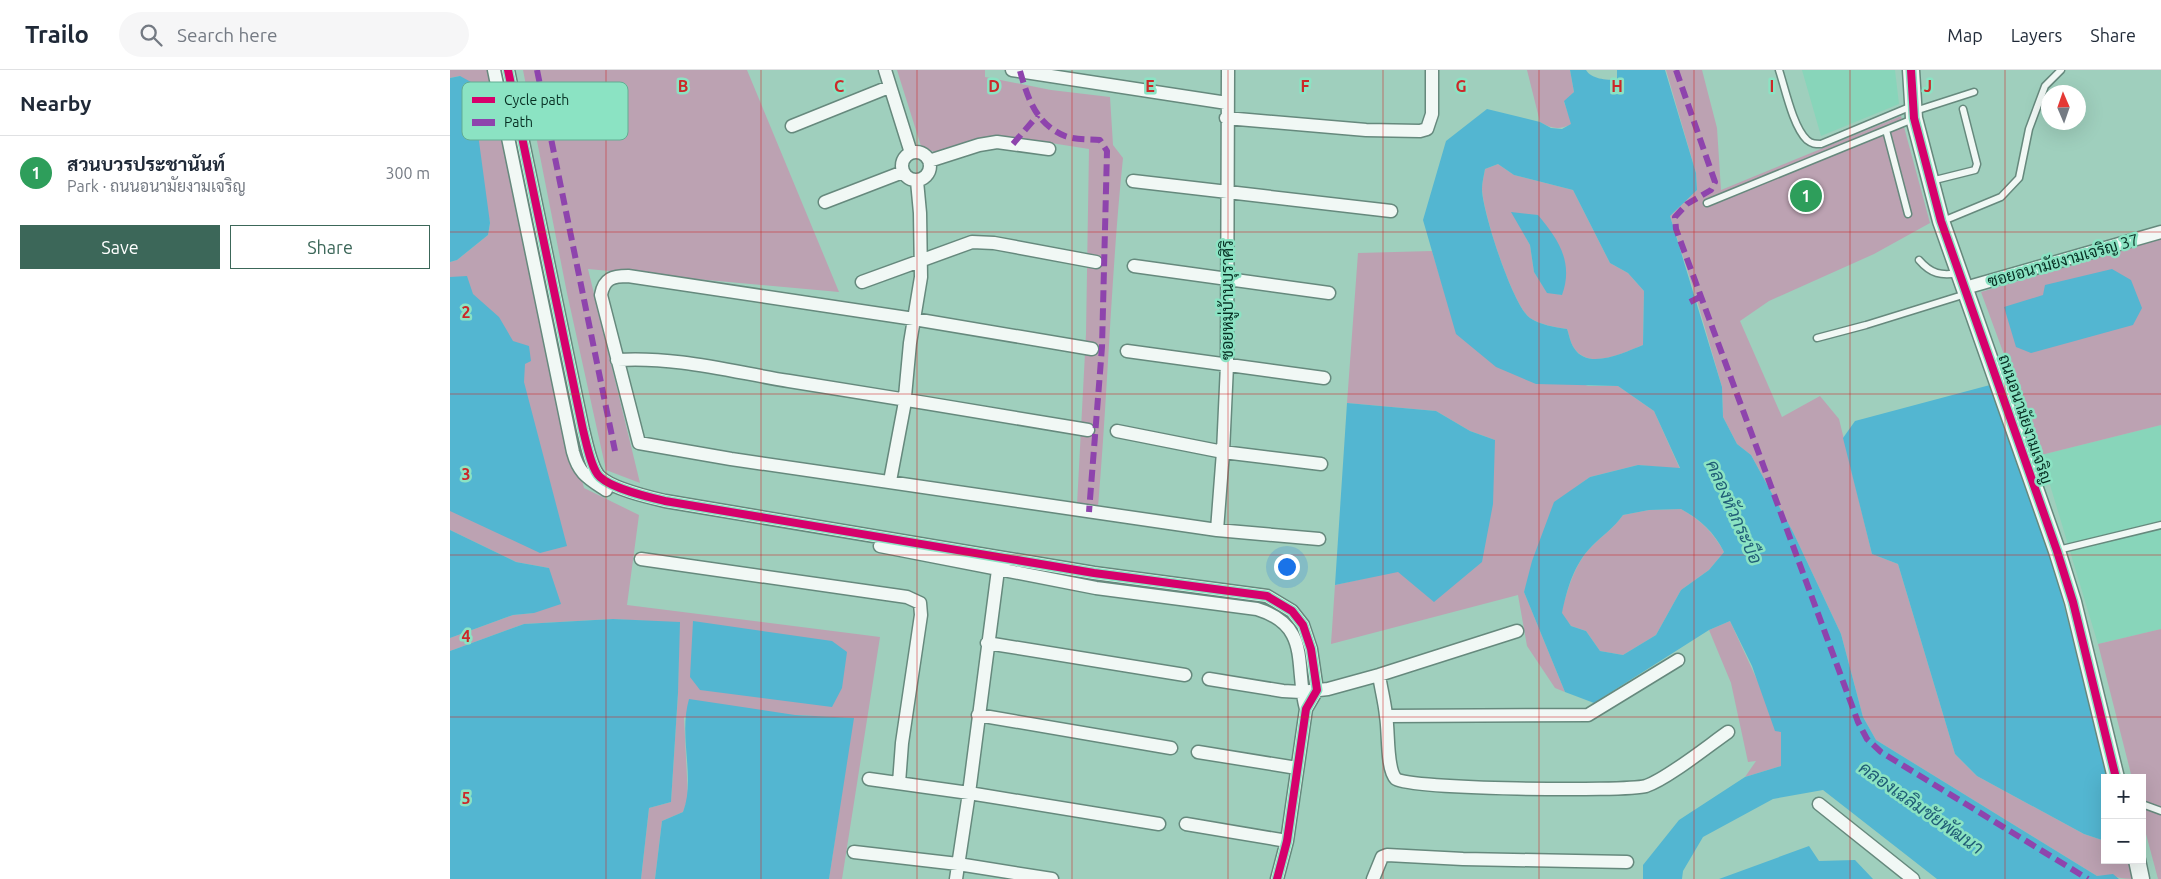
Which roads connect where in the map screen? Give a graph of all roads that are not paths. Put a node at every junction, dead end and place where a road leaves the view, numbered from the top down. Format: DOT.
graph roads {
  1 [pos="885,70"];
  2 [pos="1012,70"];
  3 [pos="1228,70"];
  4 [pos="1432,70"];
  5 [pos="1779,70"];
  6 [pos="1911,70"];
  7 [pos="2061,70"];
  8 [pos="889,87"];
  9 [pos="1974,92"];
  10 [pos="1227,103"];
  11 [pos="1963,109"];
  12 [pos="1914,112"];
  13 [pos="1226,118"];
  14 [pos="792,126"];
  15 [pos="1886,130"];
  16 [pos="508,140"];
  17 [pos="523,140"];
  18 [pos="1049,149"];
  19 [pos="910,154"];
  20 [pos="930,161"];
  21 [pos="903,172"];
  22 [pos="917,181"];
  23 [pos="1133,181"];
  24 [pos="1930,182"];
  25 [pos="1227,192"];
  26 [pos="825,202"];
  27 [pos="1707,203"];
  28 [pos="1390,211"];
  29 [pos="1908,214"];
  30 [pos="1942,221"];
  31 [pos="2161,232"];
  32 [pos="920,260"];
  33 [pos="1919,260"];
  34 [pos="1096,262"];
  35 [pos="1134,266"];
  36 [pos="1228,279"];
  37 [pos="862,282"];
  38 [pos="1964,285"];
  39 [pos="1329,293"];
  40 [pos="914,320"];
  41 [pos="1817,338"];
  42 [pos="1092,350"];
  43 [pos="1127,351"];
  44 [pos="617,360"];
  45 [pos="1227,364"];
  46 [pos="1324,378"];
  47 [pos="905,398"];
  48 [pos="1088,430"];
  49 [pos="1116,431"];
  50 [pos="1223,452"];
  51 [pos="1321,464"];
  52 [pos="890,481"];
  53 [pos="2161,525"];
  54 [pos="1217,530"];
  55 [pos="1319,539"];
  56 [pos="2057,551"];
  57 [pos="641,559"];
  58 [pos="999,563"];
  59 [pos="1164,582"];
  60 [pos="1260,595"];
  61 [pos="1162,596"];
  62 [pos="1257,609"];
  63 [pos="1516,631"];
  64 [pos="987,643"];
  65 [pos="1678,660"];
  66 [pos="1185,675"];
  67 [pos="1379,675"];
  68 [pos="1209,679"];
  69 [pos="1317,690"];
  70 [pos="1301,692"];
  71 [pos="1306,710"];
  72 [pos="978,715"];
  73 [pos="1386,716"];
  74 [pos="1728,732"];
  75 [pos="1171,748"];
  76 [pos="1198,752"];
  77 [pos="1297,768"];
  78 [pos="2115,774"];
  79 [pos="869,779"];
  80 [pos="899,782"];
  81 [pos="970,793"];
  82 [pos="1819,804"];
  83 [pos="2146,805"];
  84 [pos="2161,811"];
  85 [pos="1160,824"];
  86 [pos="1186,824"];
  87 [pos="1287,841"];
  88 [pos="854,852"];
  89 [pos="1627,862"];
  90 [pos="958,864"];
  91 [pos="2138,864"];
  92 [pos="956,879"];
  93 [pos="1052,879"];
  94 [pos="1277,879"];
  95 [pos="1373,879"];
  96 [pos="1913,879"];
  97 [pos="2141,879"];
  1 -- 8 [label="street"];
  2 -- 10 [label="street"];
  3 -- 10 [label="street, ซอยหมู่บ้านบุราศิริ"];
  4 -- 13 [label="street"];
  5 -- 12 [label="lane"];
  6 -- 12 [label="street, ถนนอนามัยงามเจริญ"];
  7 -- 30 [label="lane"];
  8 -- 14 [label="street"];
  8 -- 19 [label="street"];
  9 -- 12 [label="lane"];
  10 -- 13 [label="street, ซอยหมู่บ้านบุราศิริ"];
  11 -- 24 [label="lane"];
  12 -- 15 [label="lane"];
  12 -- 24 [label="street, ถนนอนามัยงามเจริญ"];
  13 -- 25 [label="street, ซอยหมู่บ้านบุราศิริ"];
  15 -- 27 [label="lane"];
  15 -- 29 [label="lane"];
  16 -- 58 [label="street"];
  17 -- 58 [label="street"];
  18 -- 20 [label="street"];
  19 -- 20 [label="street"];
  19 -- 21 [label="street"];
  20 -- 22 [label="street"];
  21 -- 22 [label="street"];
  21 -- 26 [label="street"];
  22 -- 32 [label="street"];
  23 -- 25 [label="street"];
  24 -- 30 [label="street, ถนนอนามัยงามเจริญ"];
  25 -- 28 [label="street"];
  25 -- 36 [label="street, ซอยหมู่บ้านบุราศิริ"];
  30 -- 38 [label="street, ถนนอนามัยงามเจริญ"];
  31 -- 38 [label="street, ซอยอนามัยงามเจริญ 37"];
  32 -- 34 [label="street"];
  32 -- 37 [label="street"];
  32 -- 40 [label="street"];
  33 -- 38 [label="lane"];
  35 -- 36 [label="street"];
  36 -- 39 [label="street"];
  36 -- 45 [label="street, ซอยหมู่บ้านบุราศิริ"];
  38 -- 41 [label="lane"];
  38 -- 56 [label="street, ถนนอนามัยงามเจริญ"];
  40 -- 42 [label="street"];
  40 -- 44 [label="street"];
  40 -- 47 [label="street"];
  43 -- 45 [label="street"];
  44 -- 47 [label="street"];
  44 -- 52 [label="street"];
  45 -- 46 [label="street"];
  45 -- 50 [label="street, ซอยหมู่บ้านบุราศิริ"];
  47 -- 48 [label="street"];
  47 -- 52 [label="street"];
  49 -- 50 [label="street"];
  50 -- 51 [label="street"];
  50 -- 54 [label="street, ซอยหมู่บ้านบุราศิริ"];
  52 -- 54 [label="street"];
  53 -- 56 [label="lane"];
  54 -- 55 [label="street"];
  56 -- 78 [label="street, ถนนอนามัยงามเจริญ"];
  57 -- 80 [label="street"];
  58 -- 59 [label="street"];
  58 -- 61 [label="street"];
  58 -- 64 [label="street"];
  59 -- 60 [label="street"];
  59 -- 61 [label="street"];
  60 -- 62 [label="street"];
  60 -- 69 [label="street"];
  61 -- 62 [label="street"];
  62 -- 70 [label="street"];
  63 -- 67 [label="street"];
  64 -- 66 [label="street"];
  64 -- 72 [label="street"];
  65 -- 73 [label="street"];
  67 -- 69 [label="street"];
  67 -- 73 [label="street"];
  68 -- 70 [label="street"];
  69 -- 70 [label="street"];
  69 -- 71 [label="street"];
  70 -- 71 [label="street"];
  71 -- 77 [label="street"];
  72 -- 75 [label="street"];
  72 -- 81 [label="street"];
  73 -- 74 [label="street"];
  76 -- 77 [label="street"];
  77 -- 87 [label="street"];
  79 -- 80 [label="street"];
  80 -- 81 [label="street"];
  81 -- 85 [label="street"];
  81 -- 90 [label="street"];
  82 -- 96 [label="street"];
  83 -- 84 [label="lane"];
  86 -- 87 [label="street"];
  87 -- 94 [label="street"];
  88 -- 90 [label="street"];
  89 -- 95 [label="street"];
  90 -- 92 [label="street"];
  90 -- 93 [label="street"];
  91 -- 97 [label="street"];
}
